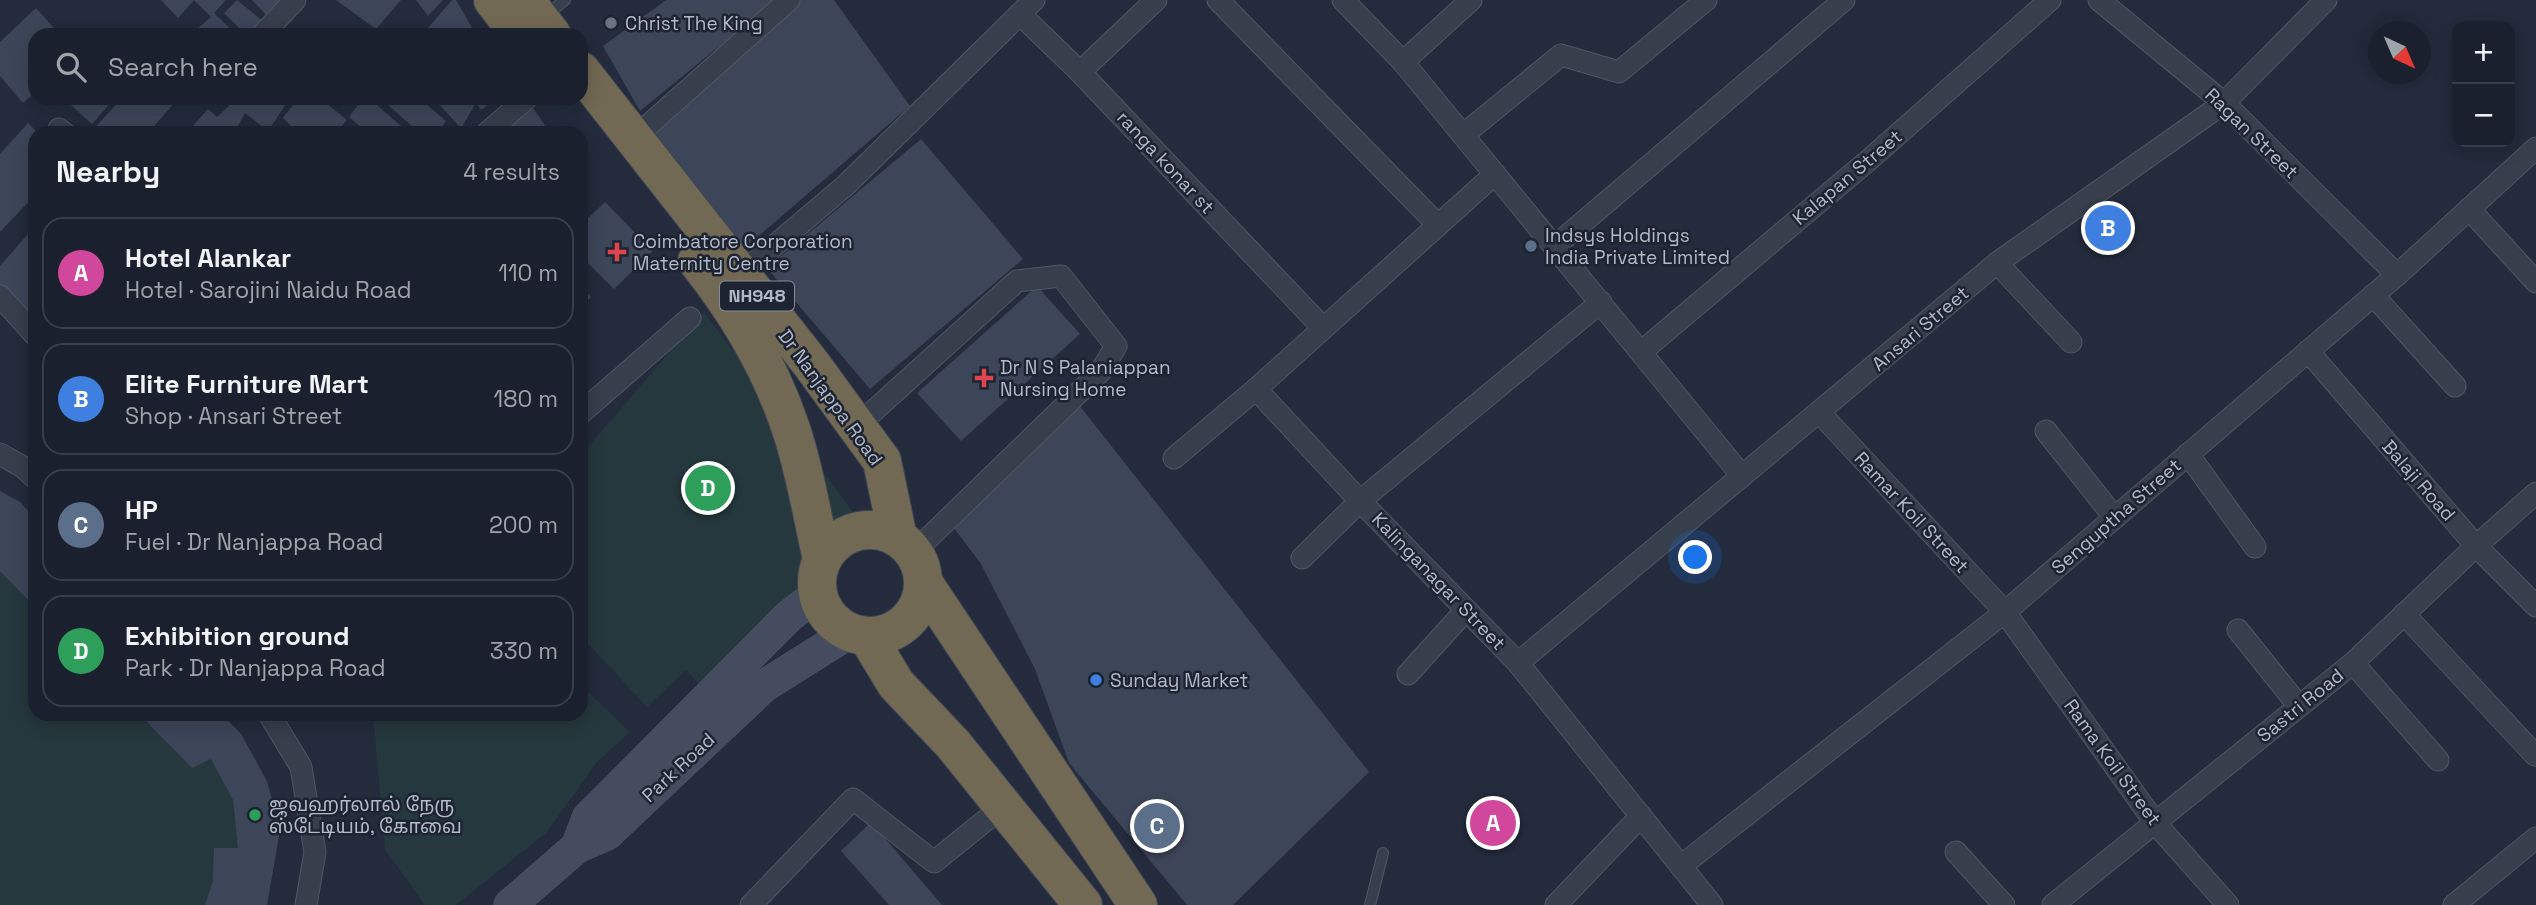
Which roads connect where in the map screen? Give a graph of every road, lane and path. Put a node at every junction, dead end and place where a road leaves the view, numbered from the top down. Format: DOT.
graph roads {
  1 [pos="295,0"];
  2 [pos="493,0"];
  3 [pos="789,0"];
  4 [pos="1156,0"];
  5 [pos="1218,0"];
  6 [pos="1343,0"];
  7 [pos="1471,0"];
  8 [pos="1706,0"];
  9 [pos="1844,0"];
  10 [pos="2050,0"];
  11 [pos="2099,0"];
  12 [pos="2326,0"];
  13 [pos="1027,7"];
  14 [pos="540,18"];
  15 [pos="269,28"];
  16 [pos="1404,62"];
  17 [pos="1080,72"];
  18 [pos="588,80"];
  19 [pos="2224,103"];
  20 [pos="519,105"];
  21 [pos="575,105"];
  22 [pos="495,126"];
  23 [pos="1463,135"];
  24 [pos="634,138"];
  25 [pos="2536,148"];
  26 [pos="1495,174"];
  27 [pos="2469,209"];
  28 [pos="1438,225"];
  29 [pos="690,231"];
  30 [pos="1555,246"];
  31 [pos="1997,263"];
  32 [pos="740,275"];
  33 [pos="2397,275"];
  34 [pos="2536,282"];
  35 [pos="2374,295"];
  36 [pos="0,296"];
  37 [pos="1601,302"];
  38 [pos="690,318"];
  39 [pos="28,327"];
  40 [pos="1324,328"];
  41 [pos="2071,342"];
  42 [pos="2308,351"];
  43 [pos="1641,352"];
  44 [pos="2455,387"];
  45 [pos="1256,389"];
  46 [pos="588,408"];
  47 [pos="1819,412"];
  48 [pos="856,426"];
  49 [pos="2046,431"];
  50 [pos="0,454"];
  51 [pos="2189,454"];
  52 [pos="1174,458"];
  53 [pos="28,472"];
  54 [pos="1742,476"];
  55 [pos="2536,493"];
  56 [pos="1360,501"];
  57 [pos="2115,518"];
  58 [pos="2476,546"];
  59 [pos="2255,547"];
  60 [pos="911,557"];
  61 [pos="1302,558"];
  62 [pos="820,576"];
  63 [pos="2536,606"];
  64 [pos="1466,610"];
  65 [pos="2005,612"];
  66 [pos="2404,614"];
  67 [pos="2238,630"];
  68 [pos="858,634"];
  69 [pos="1518,663"];
  70 [pos="2353,663"];
  71 [pos="1408,674"];
  72 [pos="2298,705"];
  73 [pos="274,721"];
  74 [pos="2535,755"];
  75 [pos="2438,760"];
  76 [pos="1002,807"];
  77 [pos="1641,816"];
  78 [pos="2156,824"];
  79 [pos="2536,838"];
  80 [pos="578,848"];
  81 [pos="1956,852"];
  82 [pos="1382,853"];
  83 [pos="1681,866"];
  84 [pos="306,905"];
  85 [pos="510,905"];
  86 [pos="751,905"];
  87 [pos="1083,905"];
  88 [pos="1138,905"];
  89 [pos="1370,905"];
  90 [pos="1556,905"];
  91 [pos="1712,905"];
  92 [pos="2004,905"];
  93 [pos="2053,905"];
  94 [pos="2228,905"];
  95 [pos="2454,905"];
  1 -- 15 [label="street"];
  2 -- 14 [label="highway"];
  3 -- 24 [label="street"];
  4 -- 17 [label="street"];
  5 -- 28 [label="street"];
  6 -- 16 [label="street"];
  7 -- 16 [label="street"];
  8 -- 23 [label="street"];
  9 -- 30 [label="street"];
  10 -- 43 [label="street, Kalapan Street"];
  11 -- 19 [label="street, Ragan Street"];
  12 -- 19 [label="street, Ansari Street"];
  13 -- 17 [label="street, ranga konar st"];
  13 -- 32 [label="street"];
  16 -- 23 [label="street"];
  17 -- 40 [label="street, ranga konar st"];
  18 -- 24 [label="highway, Dr Nanjappa Road / NH948"];
  19 -- 31 [label="street, Ansari Street"];
  19 -- 33 [label="street, Ragan Street"];
  20 -- 22 [label="street"];
  21 -- 29 [label="highway, Dr Nanjappa Road / NH948"];
  23 -- 26 [label="street"];
  24 -- 29 [label="highway, Dr Nanjappa Road / NH948"];
  25 -- 27 [label="street, Senguptha Street"];
  26 -- 28 [label="street"];
  26 -- 30 [label="street"];
  27 -- 33 [label="street, Senguptha Street"];
  27 -- 34 [label="street"];
  28 -- 40 [label="street"];
  29 -- 32 [label="highway, Dr Nanjappa Road / NH948"];
  29 -- 62 [label="highway, Dr Nanjappa Road / NH948"];
  30 -- 37 [label="street"];
  31 -- 41 [label="street"];
  31 -- 47 [label="street, Ansari Street"];
  32 -- 48 [label="highway, Dr Nanjappa Road / NH948"];
  33 -- 35 [label="street, Senguptha Street"];
  35 -- 42 [label="street, Senguptha Street"];
  35 -- 44 [label="street"];
  36 -- 39 [label="street"];
  37 -- 43 [label="street"];
  37 -- 56 [label="street, Kalinganagar Street"];
  38 -- 46 [label="street"];
  40 -- 45 [label="street"];
  42 -- 51 [label="street, Senguptha Street"];
  42 -- 58 [label="street, Balaji Road"];
  43 -- 54 [label="street"];
  45 -- 52 [label="street"];
  45 -- 56 [label="street"];
  47 -- 54 [label="street, Ansari Street"];
  47 -- 65 [label="street, Ramar Koil Street"];
  48 -- 60 [label="highway, Dr Nanjappa Road / NH948"];
  48 -- 60 [label="street"];
  49 -- 57 [label="street"];
  50 -- 53 [label="street"];
  51 -- 57 [label="street, Senguptha Street"];
  51 -- 59 [label="street"];
  54 -- 69 [label="street, Ansari Street"];
  55 -- 58 [label="street, Sastri Road"];
  56 -- 61 [label="street"];
  56 -- 64 [label="street, Kalinganagar Street"];
  57 -- 65 [label="street, Senguptha Street"];
  58 -- 63 [label="street, Balaji Road"];
  58 -- 66 [label="street, Sastri Road"];
  60 -- 62 [label="highway"];
  60 -- 68 [label="highway"];
  60 -- 88 [label="highway, Dr Nanjappa Road / NH948"];
  62 -- 68 [label="highway, NH948"];
  62 -- 80 [label="main road"];
  64 -- 69 [label="street, Kalinganagar Street"];
  64 -- 71 [label="street"];
  65 -- 78 [label="street, Rama Koil Street"];
  65 -- 83 [label="street, Senguptha Street"];
  66 -- 70 [label="street, Sastri Road"];
  66 -- 74 [label="street"];
  67 -- 72 [label="street"];
  68 -- 76 [label="highway, NH948"];
  68 -- 80 [label="main road, Park Road"];
  69 -- 77 [label="street, Kalinganagar Street"];
  70 -- 72 [label="street, Sastri Road"];
  70 -- 75 [label="street"];
  72 -- 78 [label="street, Sastri Road"];
  73 -- 84 [label="street"];
  76 -- 86 [label="street"];
  76 -- 87 [label="highway, NH948"];
  77 -- 83 [label="street, Kalinganagar Street"];
  77 -- 90 [label="street"];
  78 -- 93 [label="street, Sastri Road"];
  78 -- 94 [label="street, Rama Koil Street"];
  79 -- 95 [label="street"];
  80 -- 85 [label="main road, Park Road"];
  81 -- 92 [label="street"];
  82 -- 89 [label="lane"];
  83 -- 91 [label="street, Kalinganagar Street"];
}
